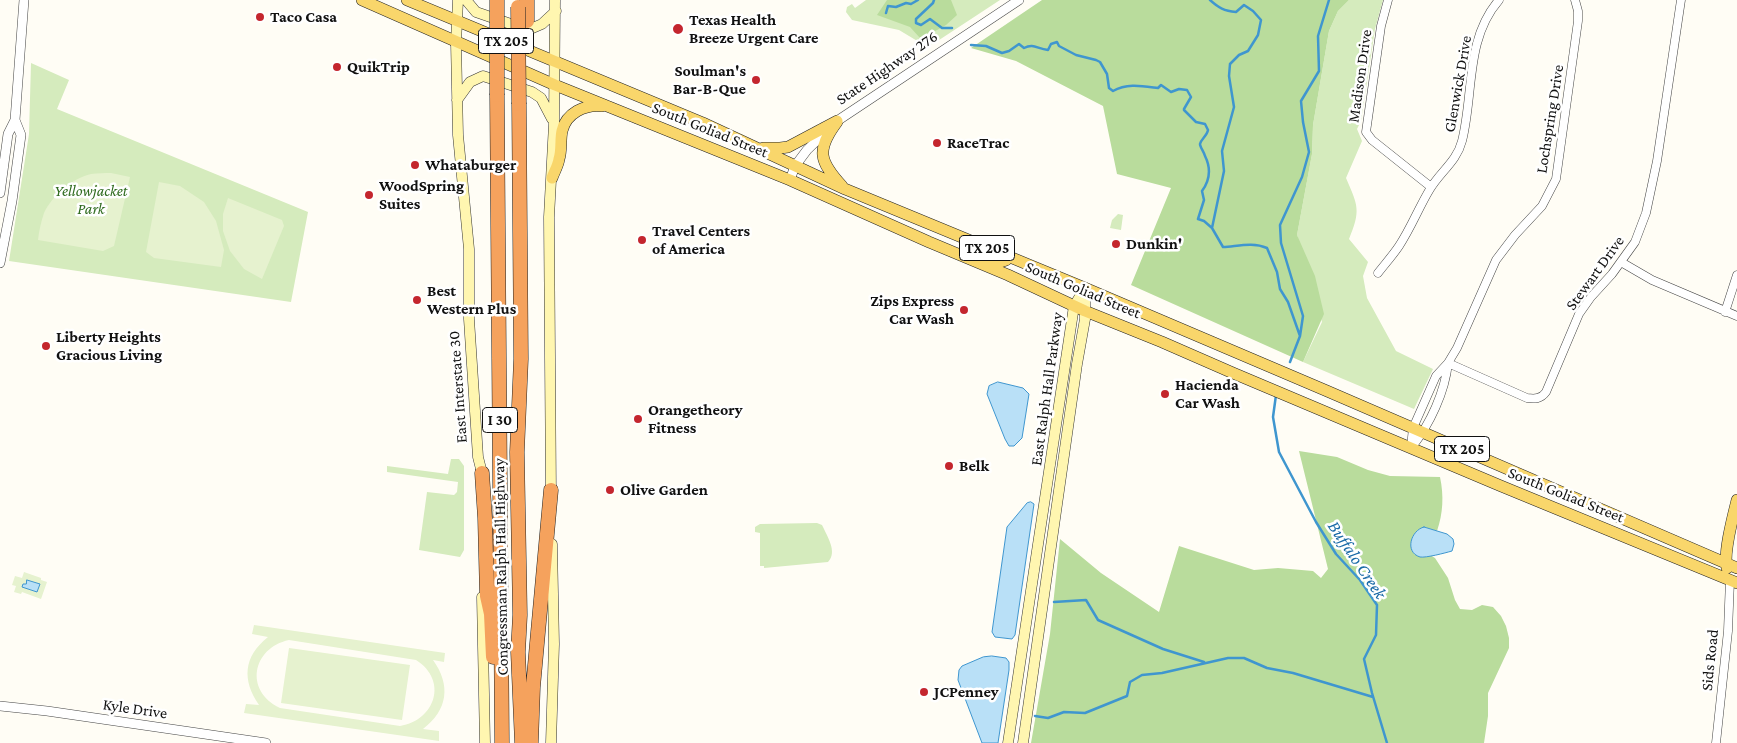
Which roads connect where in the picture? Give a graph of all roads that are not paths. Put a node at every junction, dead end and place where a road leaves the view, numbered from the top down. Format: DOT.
graph roads {
  1 [pos="24,0"];
  2 [pos="362,0"];
  3 [pos="434,0"];
  4 [pos="458,0"];
  5 [pos="466,0"];
  6 [pos="489,0"];
  7 [pos="497,0"];
  8 [pos="555,0"];
  9 [pos="1019,0"];
  10 [pos="1388,0"];
  11 [pos="1500,0"];
  12 [pos="1575,0"];
  13 [pos="1681,0"];
  14 [pos="411,2"];
  15 [pos="521,2"];
  16 [pos="556,11"];
  17 [pos="456,20"];
  18 [pos="456,43"];
  19 [pos="556,62"];
  20 [pos="555,85"];
  21 [pos="495,99"];
  22 [pos="457,100"];
  23 [pos="606,106"];
  24 [pos="15,120"];
  25 [pos="838,121"];
  26 [pos="554,124"];
  27 [pos="756,147"];
  28 [pos="795,166"];
  29 [pos="552,178"];
  30 [pos="790,180"];
  31 [pos="1431,187"];
  32 [pos="845,189"];
  33 [pos="0,193"];
  34 [pos="929,242"];
  35 [pos="1009,257"];
  36 [pos="1621,262"];
  37 [pos="0,263"];
  38 [pos="1378,273"];
  39 [pos="1737,275"];
  40 [pos="1085,288"];
  41 [pos="1074,306"];
  42 [pos="1085,311"];
  43 [pos="1725,312"];
  44 [pos="1737,316"];
  45 [pos="1448,363"];
  46 [pos="1418,430"];
  47 [pos="1054,439"];
  48 [pos="1066,440"];
  49 [pos="1411,447"];
  50 [pos="482,473"];
  51 [pos="551,490"];
  52 [pos="1047,490"];
  53 [pos="1059,492"];
  54 [pos="1737,500"];
  55 [pos="1725,563"];
  56 [pos="1737,568"];
  57 [pos="1735,579"];
  58 [pos="1022,646"];
  59 [pos="1037,648"];
  60 [pos="0,706"];
  61 [pos="502,737"];
  62 [pos="266,743"];
  63 [pos="485,743"];
  64 [pos="522,743"];
  65 [pos="531,743"];
  66 [pos="552,743"];
  67 [pos="1008,743"];
  68 [pos="1023,743"];
  69 [pos="1716,743"];
  1 -- 24 [label="street"];
  2 -- 18 [label="main road, South Goliad Street / TX 205"];
  3 -- 14 [label="main road"];
  4 -- 17 [label="main road, East Interstate 30"];
  5 -- 16 [label="main road"];
  6 -- 21 [label="highway"];
  7 -- 21 [label="highway, Congressman Ralph Hall Highway / I 30, bridge"];
  8 -- 16 [label="main road"];
  9 -- 25 [label="street, State Highway 276"];
  10 -- 31 [label="street, Madison Drive"];
  11 -- 31 [label="street, Glenwick Drive"];
  12 -- 45 [label="street, Lochspring Drive"];
  13 -- 36 [label="street, Stewart Drive"];
  14 -- 17 [label="main road, South Goliad Street / TX 205"];
  15 -- 64 [label="highway, Congressman Ralph Hall Highway / I 30, bridge"];
  16 -- 19 [label="main road"];
  17 -- 18 [label="main road, East Interstate 30"];
  17 -- 19 [label="main road, South Goliad Street / TX 205"];
  18 -- 20 [label="main road, South Goliad Street / TX 205"];
  18 -- 22 [label="main road, East Interstate 30"];
  19 -- 20 [label="main road"];
  19 -- 27 [label="main road, South Goliad Street / TX 205"];
  20 -- 23 [label="main road, South Goliad Street / TX 205"];
  20 -- 26 [label="main road"];
  21 -- 61 [label="highway, Congressman Ralph Hall Highway / I 30"];
  22 -- 26 [label="main road"];
  22 -- 50 [label="main road, East Interstate 30"];
  23 -- 29 [label="main road"];
  23 -- 30 [label="main road, South Goliad Street / TX 205"];
  24 -- 33 [label="street"];
  24 -- 37 [label="street"];
  25 -- 27 [label="main road"];
  25 -- 28 [label="street, State Highway 276"];
  25 -- 32 [label="main road"];
  26 -- 29 [label="main road"];
  27 -- 28 [label="main road, South Goliad Street / TX 205"];
  28 -- 30 [label="street, State Highway 276"];
  28 -- 32 [label="main road, South Goliad Street / TX 205"];
  29 -- 51 [label="main road"];
  30 -- 34 [label="main road, South Goliad Street / TX 205"];
  31 -- 38 [label="street, Glenwick Drive"];
  32 -- 35 [label="main road, South Goliad Street / TX 205"];
  34 -- 35 [label="main road"];
  34 -- 41 [label="main road, South Goliad Street / TX 205"];
  35 -- 40 [label="main road, South Goliad Street / TX 205"];
  36 -- 43 [label="street"];
  36 -- 45 [label="street, Stewart Drive"];
  39 -- 43 [label="street"];
  40 -- 41 [label="main road, East Ralph Hall Parkway"];
  40 -- 42 [label="main road, East Ralph Hall Parkway"];
  40 -- 46 [label="main road, South Goliad Street / TX 205"];
  41 -- 42 [label="main road, South Goliad Street / TX 205"];
  41 -- 47 [label="main road, East Ralph Hall Parkway"];
  42 -- 48 [label="main road, East Ralph Hall Parkway"];
  42 -- 49 [label="main road, South Goliad Street / TX 205"];
  43 -- 44 [label="street"];
  45 -- 46 [label="street, Lochspring Drive"];
  46 -- 49 [label="street, Lochspring Drive"];
  46 -- 55 [label="main road, South Goliad Street / TX 205"];
  47 -- 48 [label="main road"];
  47 -- 52 [label="main road, East Ralph Hall Parkway"];
  48 -- 53 [label="main road, East Ralph Hall Parkway"];
  49 -- 57 [label="main road, South Goliad Street / TX 205"];
  50 -- 61 [label="highway"];
  50 -- 63 [label="main road, East Interstate 30"];
  51 -- 65 [label="highway"];
  51 -- 66 [label="main road"];
  52 -- 53 [label="main road"];
  52 -- 58 [label="main road, East Ralph Hall Parkway"];
  53 -- 59 [label="main road, East Ralph Hall Parkway"];
  54 -- 55 [label="main road"];
  55 -- 56 [label="main road, South Goliad Street / TX 205"];
  55 -- 57 [label="main road"];
  57 -- 69 [label="street, Sids Road"];
  58 -- 59 [label="main road"];
  58 -- 67 [label="main road, East Ralph Hall Parkway"];
  59 -- 68 [label="main road, East Ralph Hall Parkway"];
  60 -- 62 [label="street, Kyle Drive"];
}
